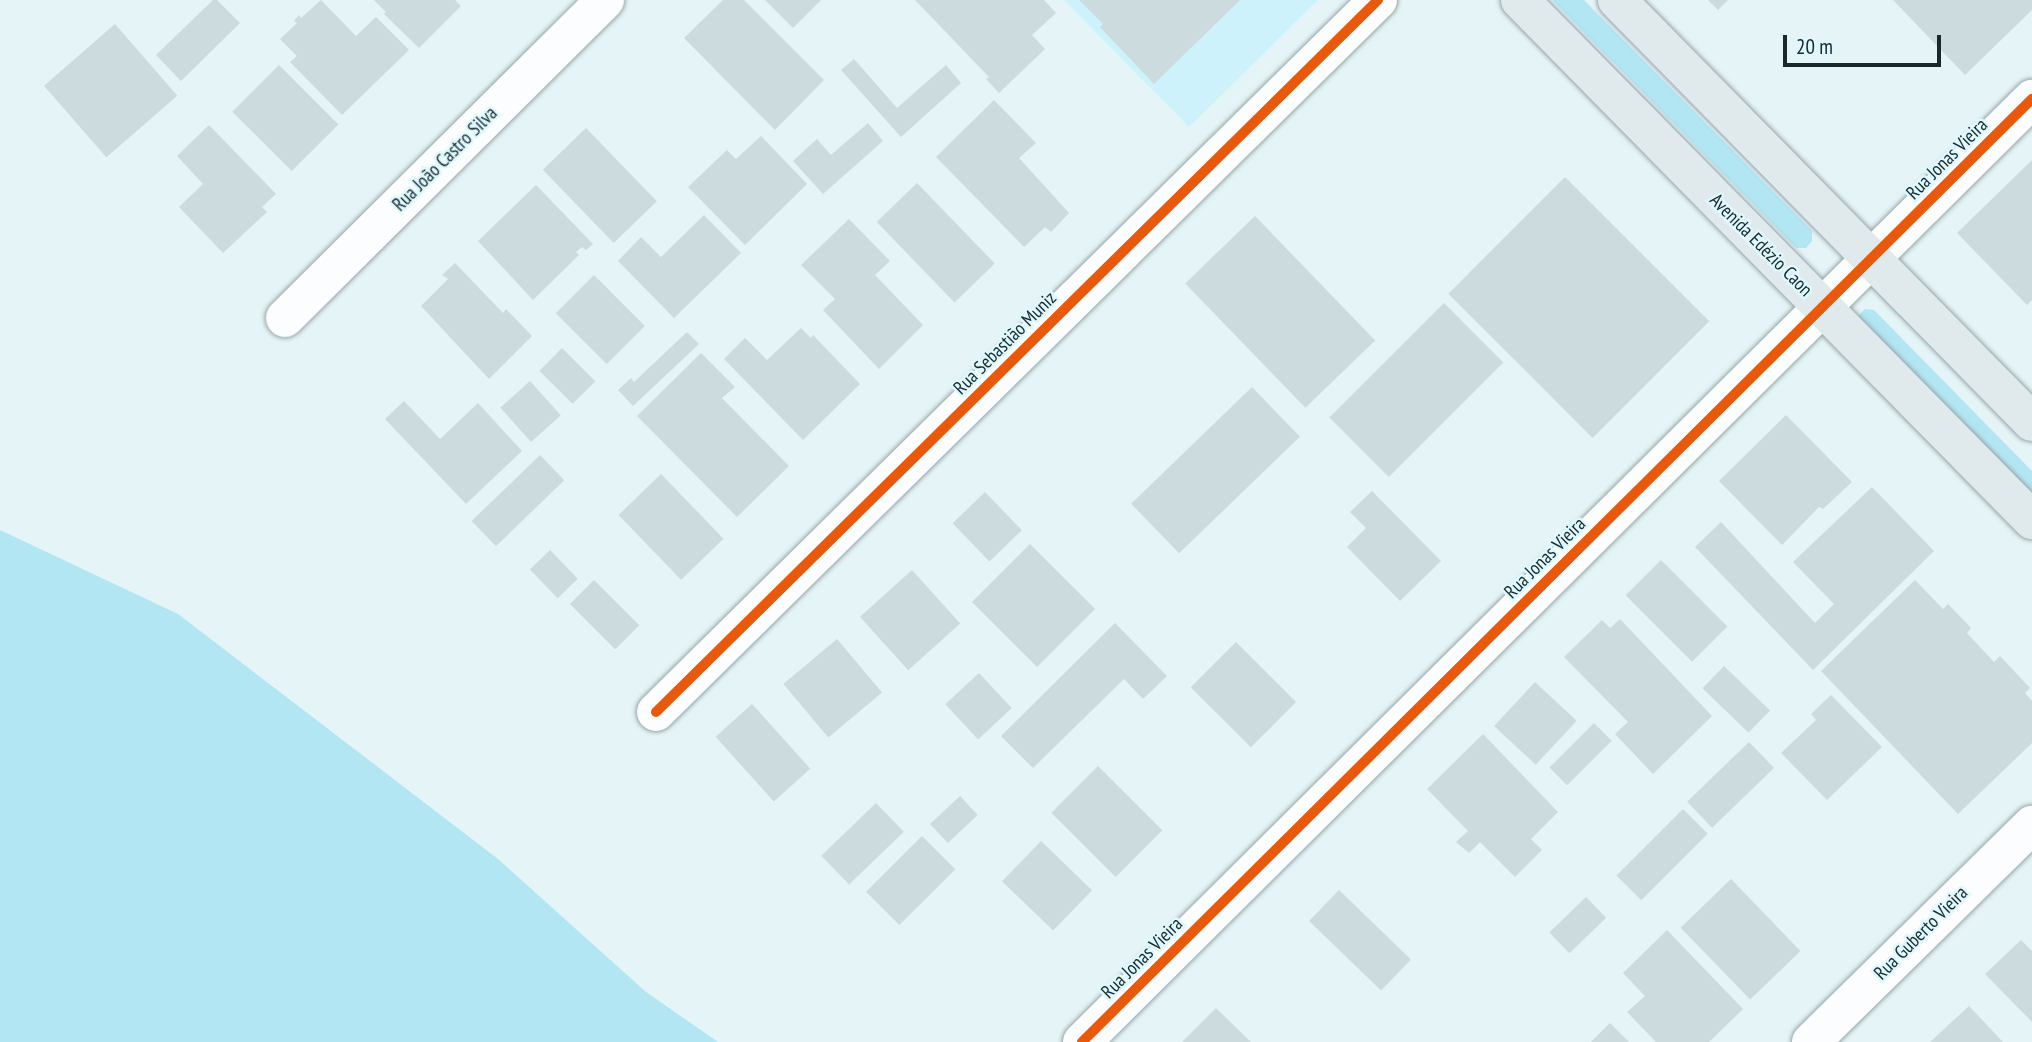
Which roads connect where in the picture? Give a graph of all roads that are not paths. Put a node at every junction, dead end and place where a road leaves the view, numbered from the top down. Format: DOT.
graph roads {
  1 [pos="605,0"];
  2 [pos="1378,0"];
  3 [pos="1520,0"];
  4 [pos="1617,0"];
  5 [pos="2032,99"];
  6 [pos="1872,258"];
  7 [pos="1823,307"];
  8 [pos="285,318"];
  9 [pos="2032,422"];
  10 [pos="2032,520"];
  11 [pos="656,712"];
  12 [pos="2032,825"];
  13 [pos="1082,1042"];
  14 [pos="1811,1042"];
  1 -- 8 [label="street, Rua João Castro Silva"];
  2 -- 11 [label="street, Rua Sebastião Muniz"];
  3 -- 7 [label="main road, Avenida Edézio Caon"];
  4 -- 6 [label="main road"];
  5 -- 6 [label="street, Rua Jonas Vieira"];
  6 -- 7 [label="street, Rua Jonas Vieira"];
  6 -- 9 [label="main road"];
  7 -- 10 [label="main road, Avenida Edézio Caon"];
  7 -- 13 [label="street, Rua Jonas Vieira"];
  12 -- 14 [label="street, Rua Guberto Vieira"];
}
